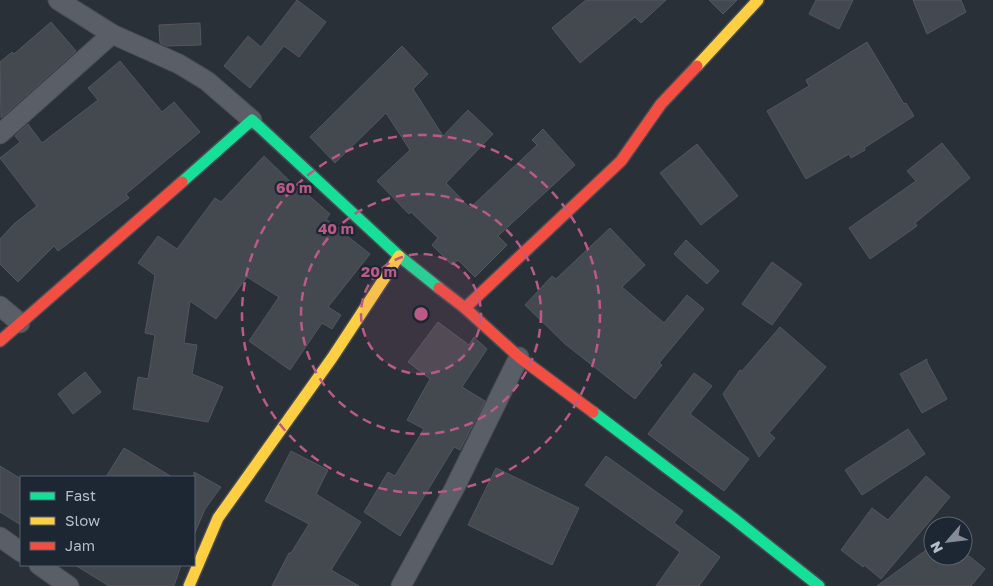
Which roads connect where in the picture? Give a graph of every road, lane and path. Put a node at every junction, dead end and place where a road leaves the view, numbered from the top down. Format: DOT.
graph roads {
  1 [pos="58,0"];
  2 [pos="758,0"];
  3 [pos="112,34"];
  4 [pos="252,120"];
  5 [pos="0,134"];
  6 [pos="399,256"];
  7 [pos="0,306"];
  8 [pos="465,308"];
  9 [pos="20,323"];
  10 [pos="0,341"];
  11 [pos="519,357"];
  12 [pos="0,537"];
  13 [pos="20,551"];
  14 [pos="40,566"];
  15 [pos="68,586"];
  16 [pos="189,586"];
  17 [pos="401,586"];
  18 [pos="819,586"];
  1 -- 3 [label="street"];
  2 -- 8 [label="street"];
  3 -- 4 [label="street"];
  3 -- 5 [label="street"];
  4 -- 6 [label="street"];
  4 -- 9 [label="street"];
  6 -- 8 [label="street"];
  6 -- 16 [label="street"];
  7 -- 9 [label="street"];
  8 -- 11 [label="street"];
  9 -- 10 [label="street"];
  11 -- 17 [label="street"];
  11 -- 18 [label="street"];
  12 -- 13 [label="street"];
  14 -- 15 [label="street"];
}
